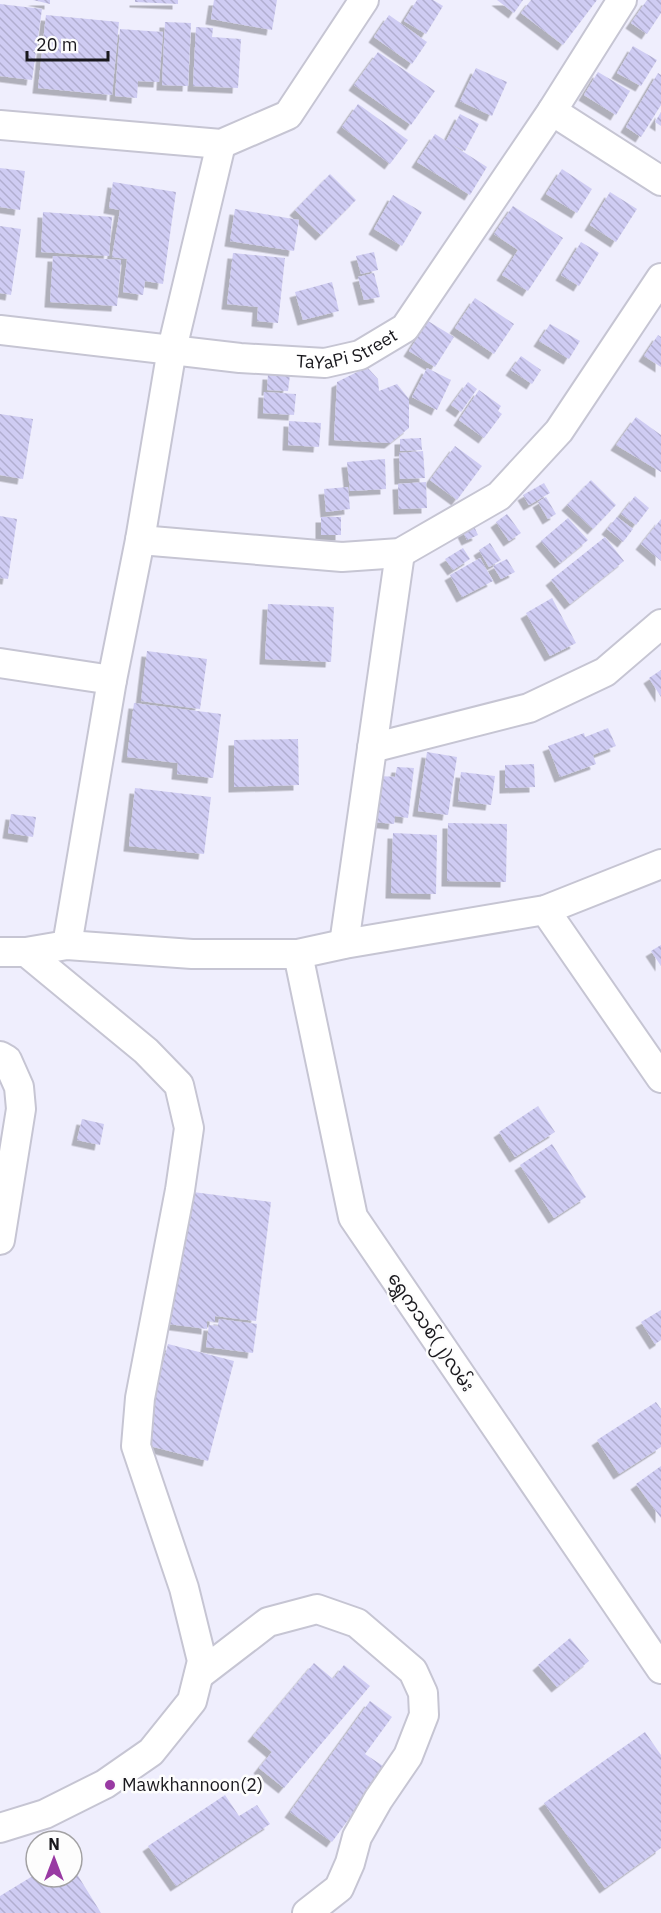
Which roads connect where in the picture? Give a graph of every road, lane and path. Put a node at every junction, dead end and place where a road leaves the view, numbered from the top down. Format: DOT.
graph roads {
  1 [pos="364,0"];
  2 [pos="622,0"];
  3 [pos="552,111"];
  4 [pos="0,125"];
  5 [pos="221,144"];
  6 [pos="661,181"];
  7 [pos="661,278"];
  8 [pos="0,330"];
  9 [pos="172,349"];
  10 [pos="140,540"];
  11 [pos="400,553"];
  12 [pos="661,624"];
  13 [pos="0,663"];
  14 [pos="112,680"];
  15 [pos="372,748"];
  16 [pos="661,864"];
  17 [pos="545,910"];
  18 [pos="344,944"];
  19 [pos="68,945"];
  20 [pos="13,952"];
  21 [pos="298,954"];
  22 [pos="0,1056"];
  23 [pos="661,1078"];
  24 [pos="0,1240"];
  25 [pos="661,1669"];
  26 [pos="199,1675"];
  27 [pos="0,1828"];
  28 [pos="308,1913"];
  1 -- 5 [label="street"];
  2 -- 3 [label="street, TaYaPi Street"];
  3 -- 6 [label="street"];
  3 -- 9 [label="street, TaYaPi Street"];
  4 -- 5 [label="street"];
  5 -- 9 [label="street"];
  7 -- 11 [label="street"];
  8 -- 9 [label="street, TaYaPi Street"];
  9 -- 10 [label="street"];
  10 -- 11 [label="street"];
  10 -- 14 [label="street"];
  11 -- 15 [label="street"];
  12 -- 15 [label="street"];
  13 -- 14 [label="street"];
  14 -- 19 [label="street"];
  15 -- 18 [label="street"];
  16 -- 17 [label="street"];
  17 -- 18 [label="street"];
  17 -- 23 [label="street"];
  18 -- 21 [label="street"];
  19 -- 20 [label="street"];
  19 -- 21 [label="street"];
  20 -- 26 [label="street"];
  21 -- 25 [label="street, ရွှေကသစ်(၂)လမ်း"];
  22 -- 24 [label="street"];
  26 -- 27 [label="street"];
  26 -- 28 [label="street"];
}
